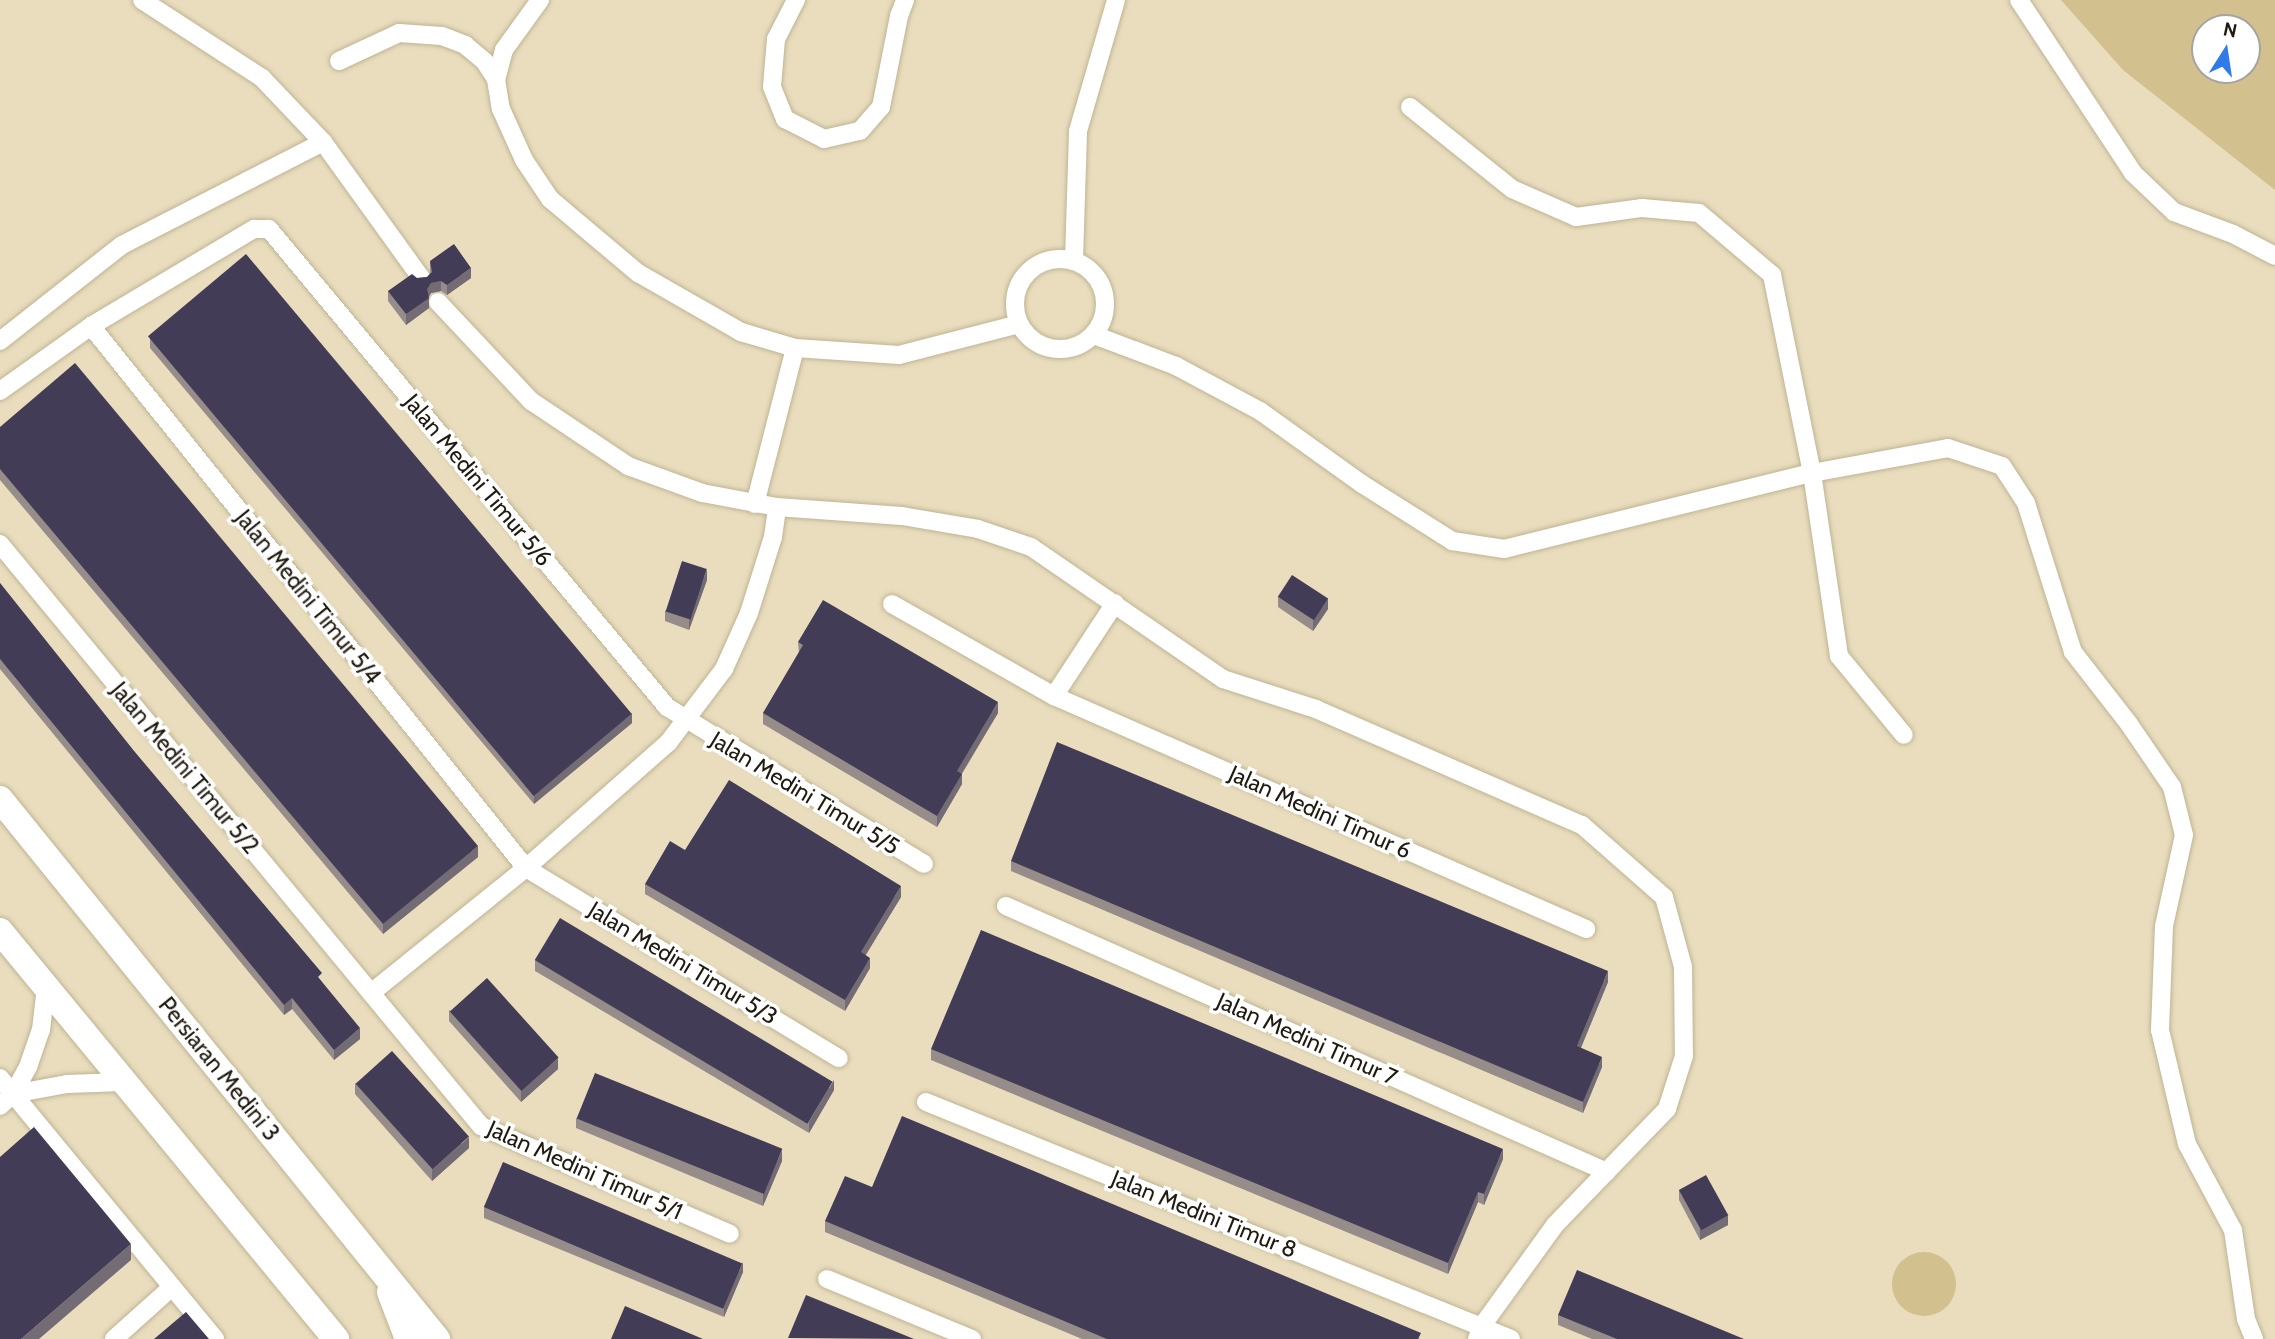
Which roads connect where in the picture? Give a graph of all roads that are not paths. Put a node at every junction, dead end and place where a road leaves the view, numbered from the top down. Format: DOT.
graph roads {
  1 [pos="142,0"];
  2 [pos="540,0"];
  3 [pos="796,0"];
  4 [pos="905,0"];
  5 [pos="1116,0"];
  6 [pos="2018,0"];
  7 [pos="339,61"];
  8 [pos="496,79"];
  9 [pos="1410,107"];
  10 [pos="323,142"];
  11 [pos="2275,256"];
  12 [pos="1074,261"];
  13 [pos="421,278"];
  14 [pos="438,302"];
  15 [pos="1019,324"];
  16 [pos="90,327"];
  17 [pos="1094,335"];
  18 [pos="0,341"];
  19 [pos="795,348"];
  20 [pos="0,391"];
  21 [pos="1812,473"];
  22 [pos="755,504"];
  23 [pos="777,507"];
  24 [pos="0,544"];
  25 [pos="1115,603"];
  26 [pos="892,604"];
  27 [pos="1054,696"];
  28 [pos="687,721"];
  29 [pos="1904,735"];
  30 [pos="0,799"];
  31 [pos="924,864"];
  32 [pos="526,868"];
  33 [pos="1006,906"];
  34 [pos="1586,929"];
  35 [pos="0,931"];
  36 [pos="46,987"];
  37 [pos="371,993"];
  38 [pos="839,1058"];
  39 [pos="0,1078"];
  40 [pos="123,1082"];
  41 [pos="7,1100"];
  42 [pos="926,1102"];
  43 [pos="1607,1172"];
  44 [pos="730,1234"];
  45 [pos="382,1271"];
  46 [pos="827,1279"];
  47 [pos="172,1287"];
  48 [pos="1480,1333"];
  49 [pos="114,1339"];
  50 [pos="215,1339"];
  51 [pos="336,1339"];
  52 [pos="408,1339"];
  53 [pos="437,1339"];
  54 [pos="972,1339"];
  55 [pos="1511,1339"];
  56 [pos="2254,1339"];
  1 -- 10 [label="street"];
  2 -- 8 [label="street"];
  3 -- 4 [label="street"];
  5 -- 12 [label="street"];
  6 -- 11 [label="street"];
  7 -- 8 [label="street"];
  8 -- 19 [label="street"];
  9 -- 21 [label="street"];
  10 -- 13 [label="street"];
  10 -- 18 [label="street"];
  12 -- 15 [label="street"];
  12 -- 17 [label="street"];
  14 -- 22 [label="street"];
  15 -- 17 [label="street"];
  15 -- 19 [label="street"];
  16 -- 20 [label="street"];
  16 -- 28 [label="street, Jalan Medini Timur 5/6"];
  16 -- 32 [label="street, Jalan Medini Timur 5/4"];
  17 -- 21 [label="street"];
  19 -- 22 [label="street"];
  21 -- 29 [label="street"];
  21 -- 56 [label="street"];
  22 -- 23 [label="street"];
  23 -- 25 [label="street"];
  23 -- 28 [label="street"];
  24 -- 37 [label="street, Jalan Medini Timur 5/2"];
  25 -- 27 [label="street"];
  25 -- 43 [label="street"];
  26 -- 27 [label="street, Jalan Medini Timur 6"];
  27 -- 34 [label="street, Jalan Medini Timur 6"];
  28 -- 31 [label="street, Jalan Medini Timur 5/5"];
  28 -- 32 [label="street"];
  30 -- 45 [label="street, Persiaran Medini 3"];
  32 -- 37 [label="street"];
  32 -- 38 [label="street, Jalan Medini Timur 5/3"];
  33 -- 43 [label="street, Jalan Medini Timur 7"];
  35 -- 36 [label="street"];
  36 -- 40 [label="street"];
  36 -- 41 [label="street"];
  37 -- 44 [label="street, Jalan Medini Timur 5/1"];
  39 -- 41 [label="street"];
  40 -- 41 [label="street"];
  40 -- 51 [label="street"];
  41 -- 47 [label="street"];
  42 -- 48 [label="street, Jalan Medini Timur 8"];
  43 -- 48 [label="street"];
  45 -- 52 [label="street"];
  45 -- 53 [label="street, Persiaran Medini 3"];
  46 -- 54 [label="street"];
  47 -- 49 [label="street"];
  47 -- 50 [label="street"];
  48 -- 55 [label="street, Jalan Medini Timur 8"];
}
